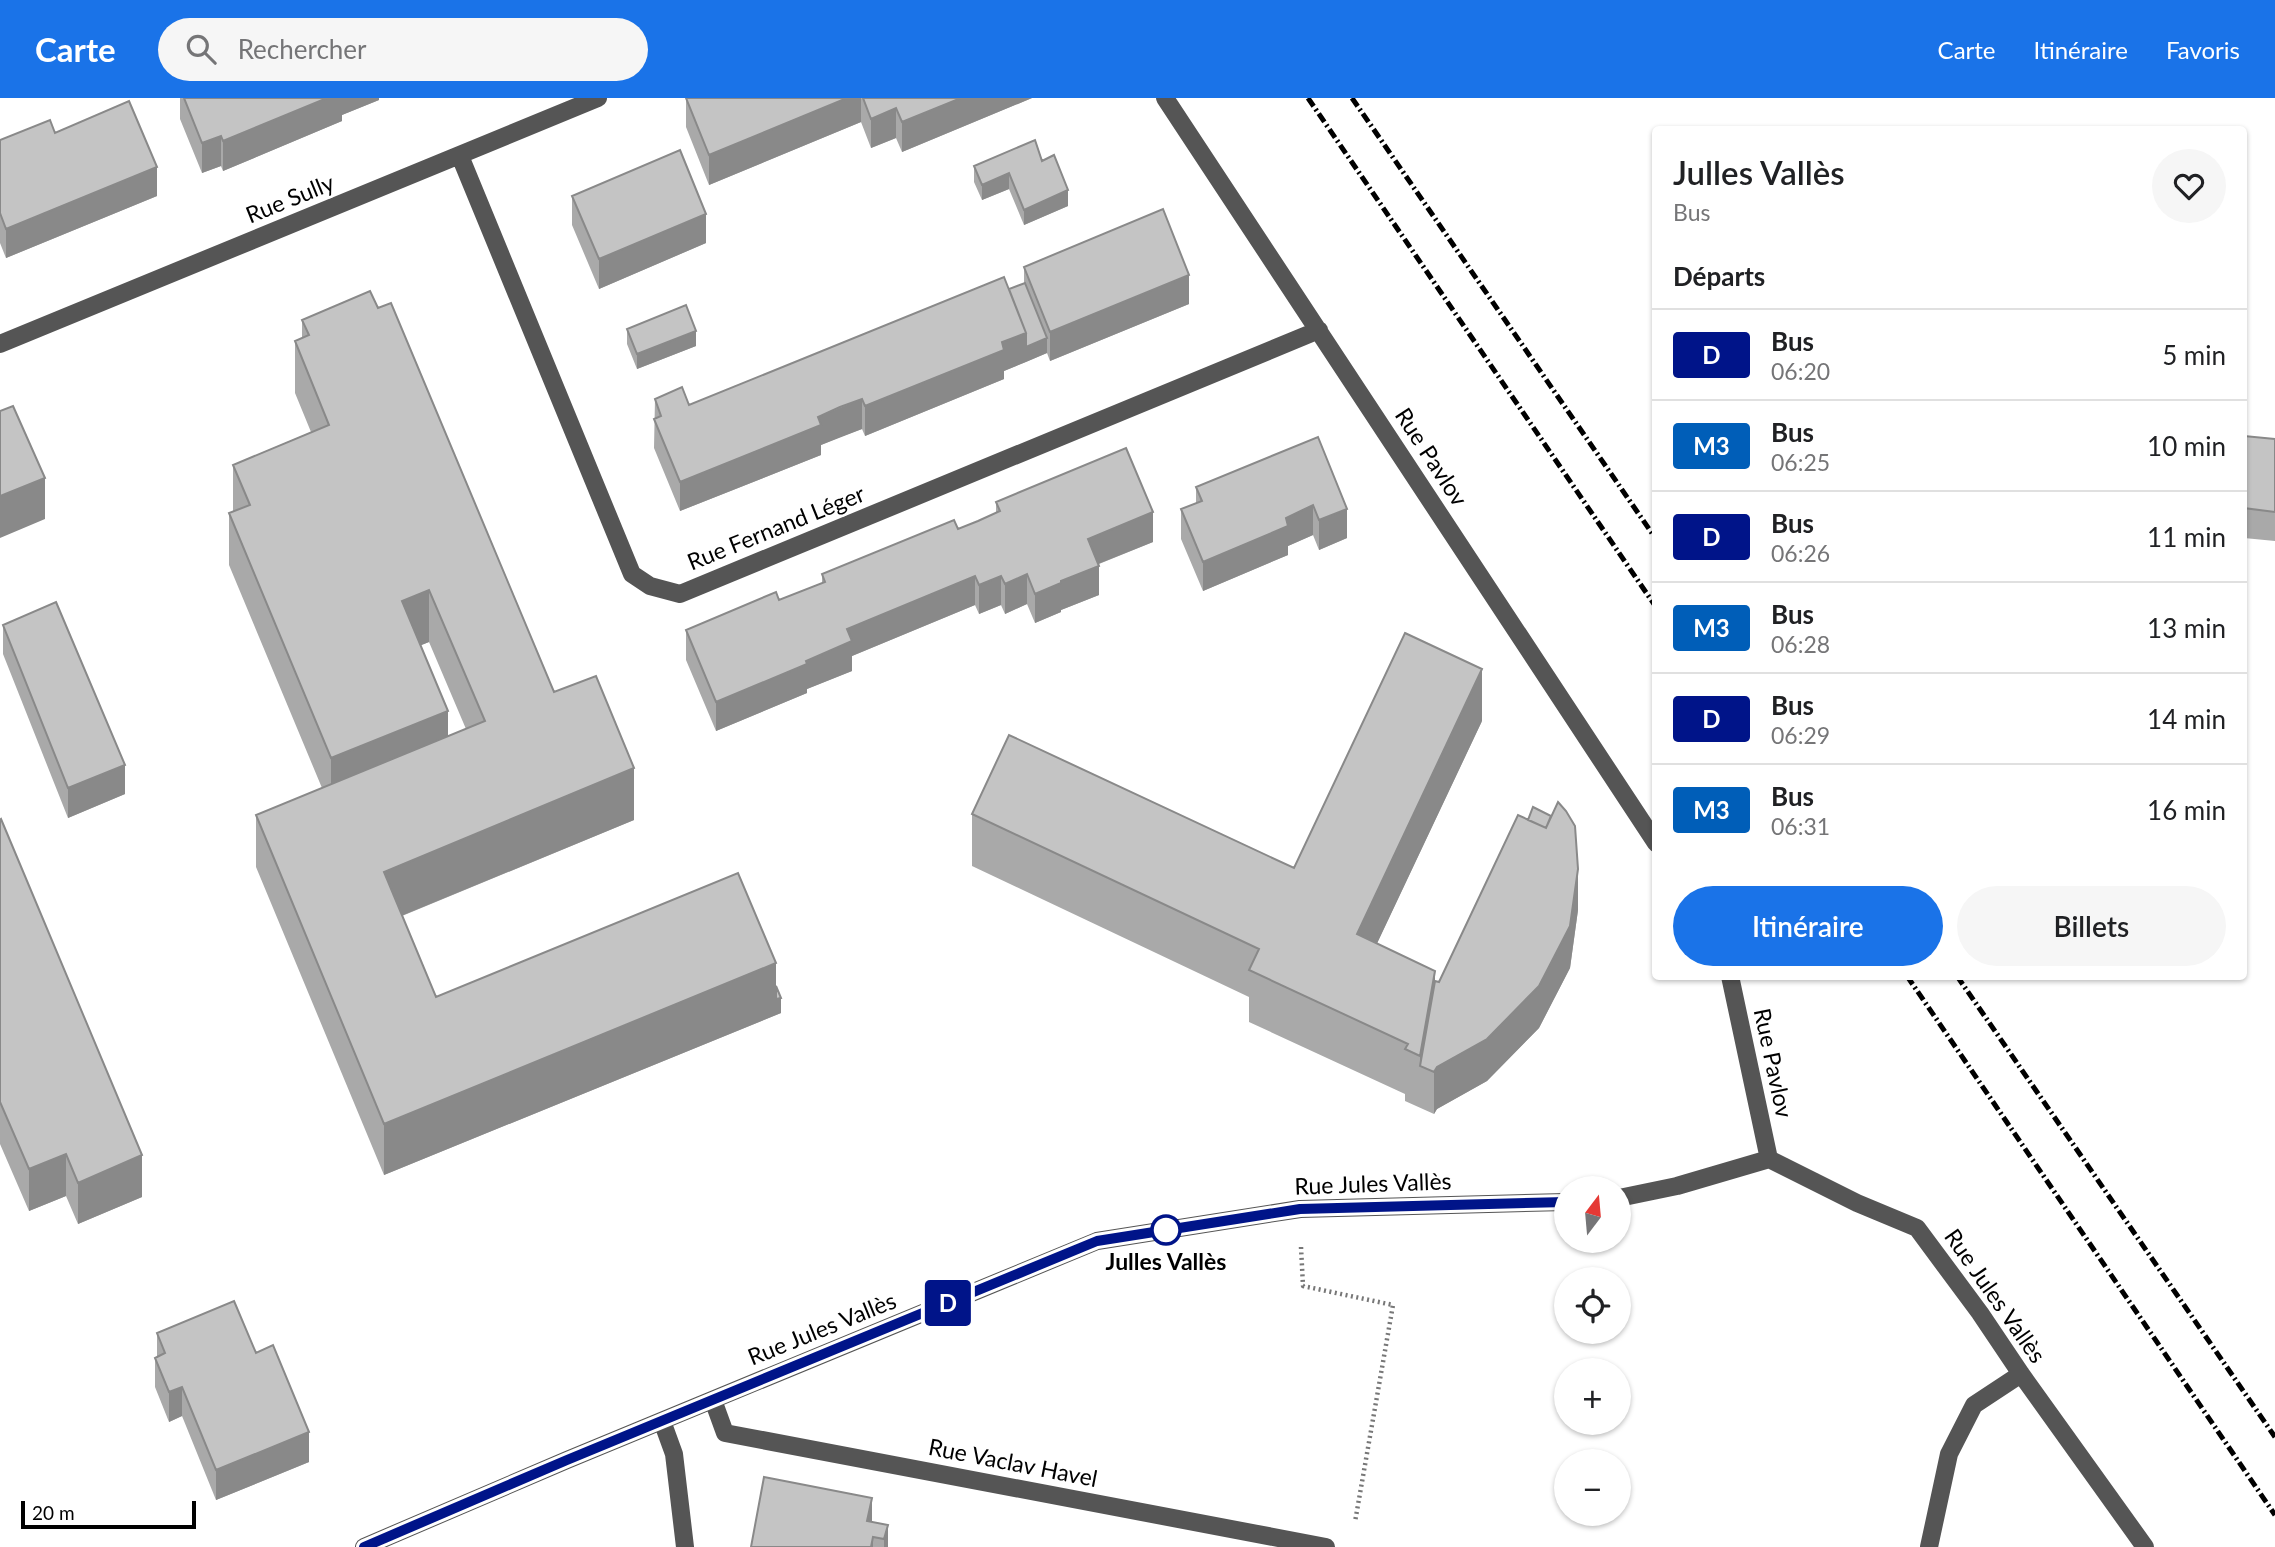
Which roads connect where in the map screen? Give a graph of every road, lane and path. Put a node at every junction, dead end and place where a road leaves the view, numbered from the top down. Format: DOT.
graph roads {
  1 [pos="598,98"];
  2 [pos="1165,98"];
  3 [pos="460,156"];
  4 [pos="1319,330"];
  5 [pos="0,344"];
  6 [pos="1652,838"];
  7 [pos="1731,980"];
  8 [pos="1769,1160"];
  9 [pos="1631,1196"];
  10 [pos="1554,1202"];
  11 [pos="1300,1209"];
  12 [pos="2021,1374"];
  13 [pos="713,1400"];
  14 [pos="662,1421"];
  15 [pos="1353,1534"];
  16 [pos="364,1547"];
  17 [pos="685,1547"];
  18 [pos="1326,1547"];
  19 [pos="1929,1547"];
  20 [pos="2145,1547"];
  1 -- 3 [label="street, Rue Sully"];
  2 -- 4 [label="street, Rue Pavlov"];
  3 -- 4 [label="street, Rue Fernand Léger"];
  3 -- 5 [label="street, Rue Sully"];
  4 -- 6 [label="street, Rue Pavlov"];
  7 -- 8 [label="street, Rue Pavlov"];
  8 -- 9 [label="street"];
  8 -- 12 [label="street, Rue Jules Vallès"];
  10 -- 11 [label="street, Rue Jules Vallès"];
  11 -- 13 [label="street, Rue Jules Vallès"];
  11 -- 15 [label="path"];
  12 -- 19 [label="street"];
  12 -- 20 [label="street, Rue Jules Vallès"];
  13 -- 14 [label="street, Rue Jules Vallès"];
  13 -- 18 [label="street, Rue Vaclav Havel"];
  14 -- 16 [label="street, Rue Jules Vallès"];
  14 -- 17 [label="street"];
}
